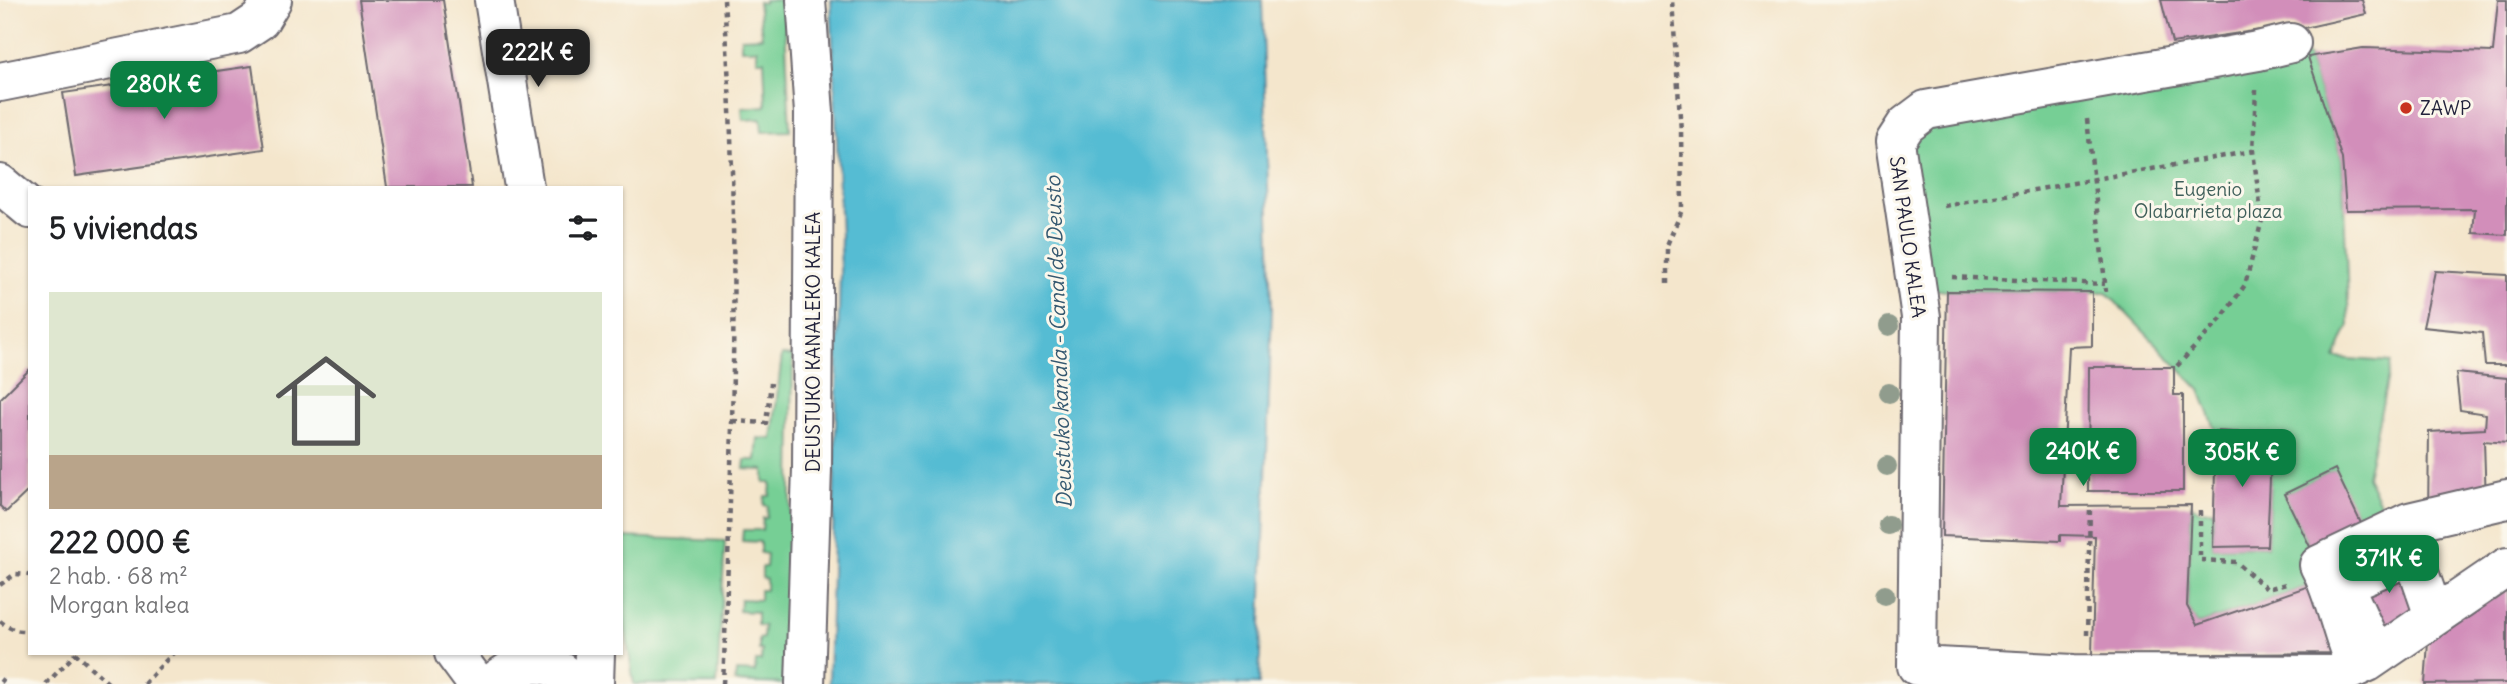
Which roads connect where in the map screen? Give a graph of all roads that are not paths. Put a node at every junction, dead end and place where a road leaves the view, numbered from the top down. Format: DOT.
graph roads {
  1 [pos="272,0"];
  2 [pos="494,0"];
  3 [pos="806,0"];
  4 [pos="2275,47"];
  5 [pos="0,82"];
  6 [pos="0,184"];
  7 [pos="524,186"];
  8 [pos="28,207"];
  9 [pos="2507,499"];
  10 [pos="2507,566"];
  11 [pos="2434,616"];
  12 [pos="455,655"];
  13 [pos="595,655"];
  14 [pos="2368,661"];
  15 [pos="510,668"];
  16 [pos="477,684"];
  17 [pos="578,684"];
  18 [pos="594,684"];
  19 [pos="805,684"];
  1 -- 5 [label="street"];
  2 -- 7 [label="street"];
  3 -- 19 [label="street, DEUSTUKO KANALEKO KALEA"];
  4 -- 14 [label="street, SAN PAULO KALEA"];
  6 -- 8 [label="street"];
  9 -- 14 [label="street"];
  10 -- 11 [label="street"];
  11 -- 14 [label="street"];
  11 -- 14 [label="street"];
  12 -- 16 [label="street"];
  13 -- 18 [label="street"];
  15 -- 17 [label="street"];
}
